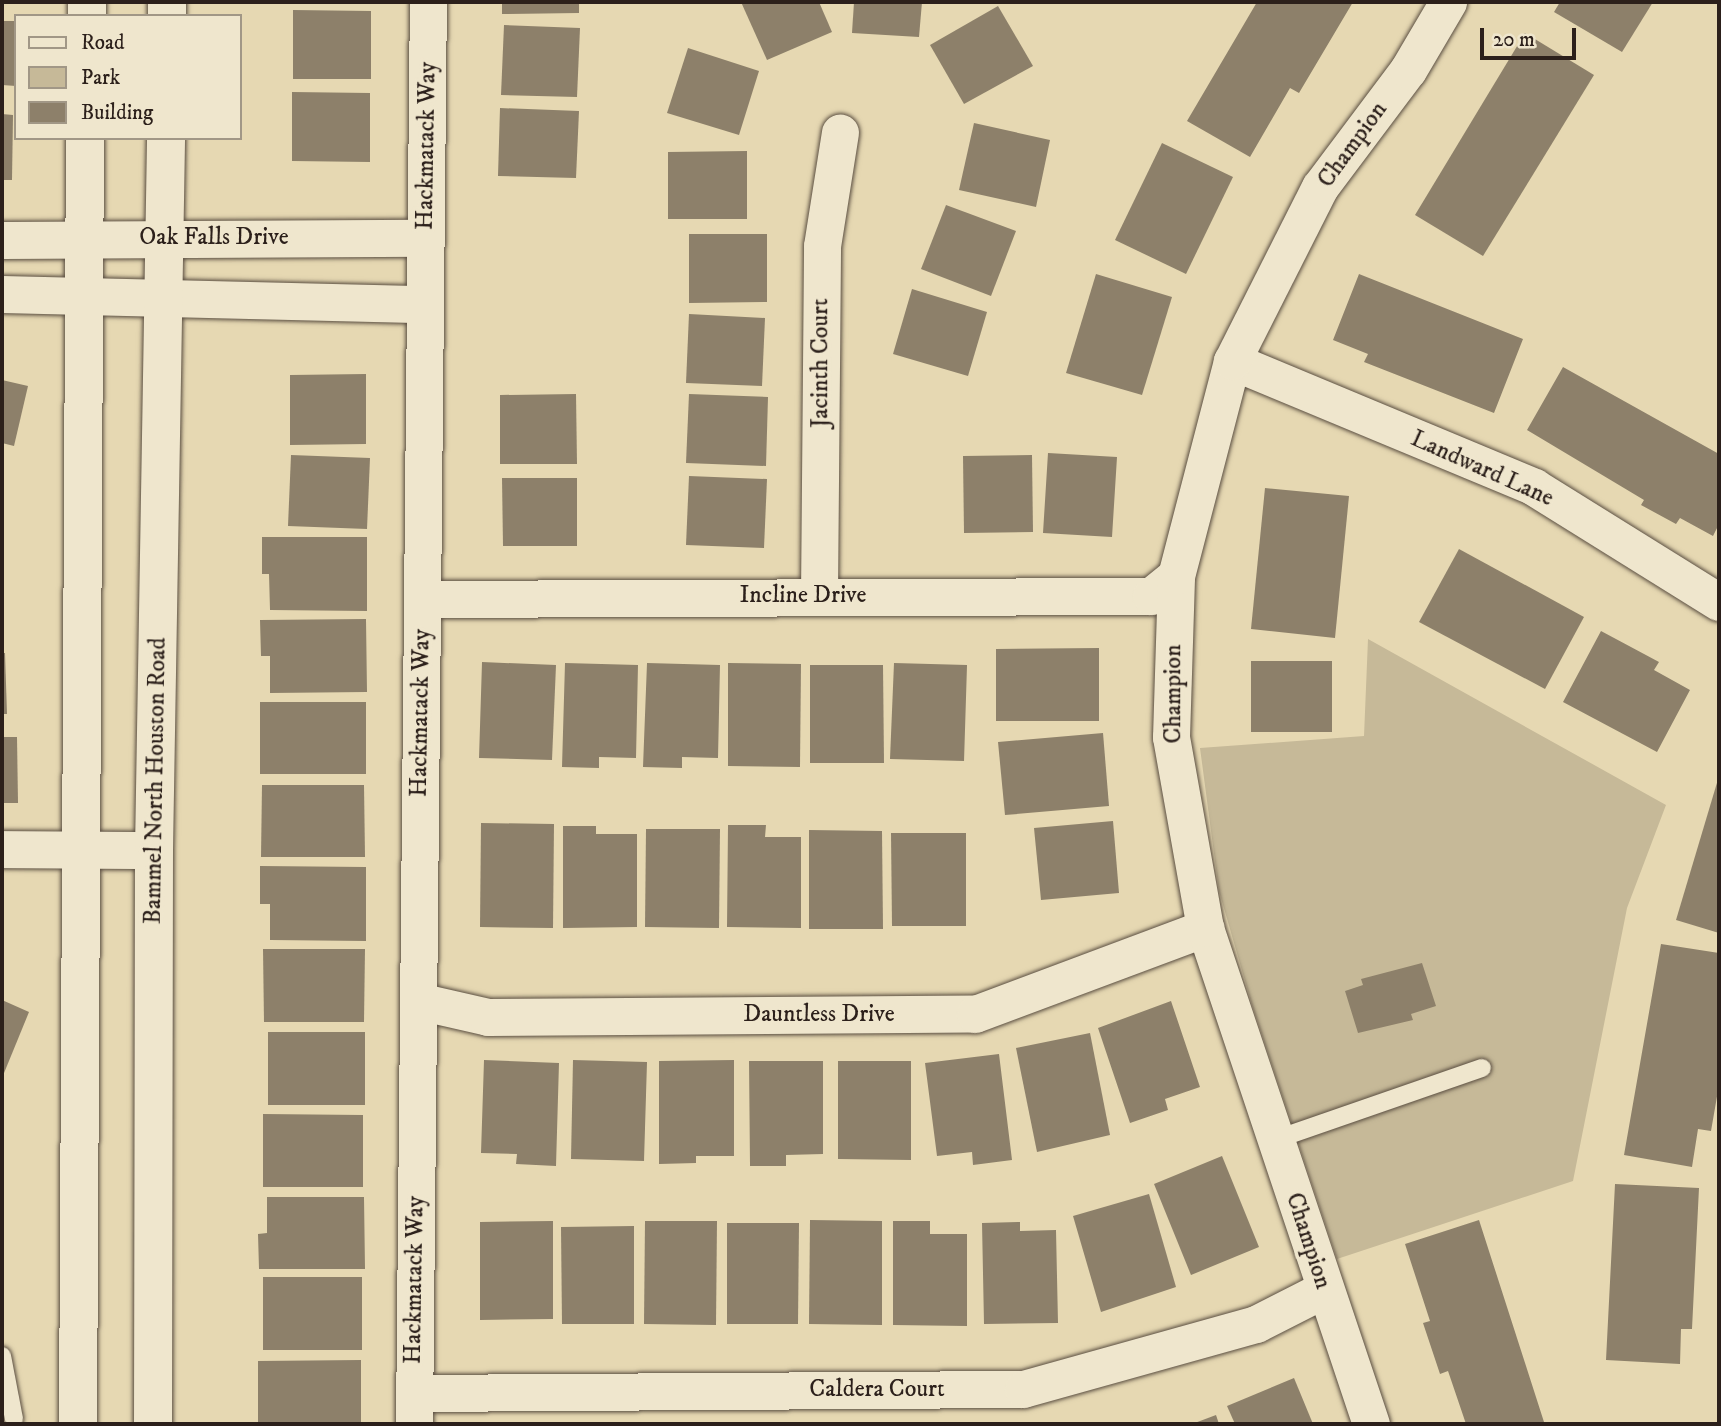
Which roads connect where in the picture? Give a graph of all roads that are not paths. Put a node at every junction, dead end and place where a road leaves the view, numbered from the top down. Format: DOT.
graph roads {
  1 [pos="428,2"];
  2 [pos="1448,2"];
  3 [pos="840,132"];
  4 [pos="85,140"];
  5 [pos="166,140"];
  6 [pos="84,237"];
  7 [pos="166,238"];
  8 [pos="426,238"];
  9 [pos="2,240"];
  10 [pos="2,294"];
  11 [pos="84,297"];
  12 [pos="164,299"];
  13 [pos="425,304"];
  14 [pos="1232,361"];
  15 [pos="1176,576"];
  16 [pos="819,596"];
  17 [pos="422,599"];
  18 [pos="1719,602"];
  19 [pos="2,849"];
  20 [pos="80,850"];
  21 [pos="154,850"];
  22 [pos="1205,928"];
  23 [pos="418,1001"];
  24 [pos="1482,1068"];
  25 [pos="1274,1140"];
  26 [pos="1323,1290"];
  27 [pos="2,1356"];
  28 [pos="414,1409"];
  29 [pos="14,1419"];
  30 [pos="78,1424"];
  31 [pos="153,1424"];
  32 [pos="1371,1424"];
  1 -- 8 [label="street, Hackmatack Way"];
  2 -- 14 [label="street, Champion"];
  3 -- 16 [label="street, Jacinth Court"];
  4 -- 6 [label="main road"];
  5 -- 7 [label="main road, Bammel North Houston Road"];
  6 -- 7 [label="street, Oak Falls Drive"];
  6 -- 9 [label="street, Oak Falls Drive"];
  6 -- 11 [label="main road"];
  7 -- 8 [label="street, Oak Falls Drive"];
  7 -- 12 [label="main road, Bammel North Houston Road"];
  8 -- 13 [label="street, Hackmatack Way"];
  10 -- 11 [label="street"];
  11 -- 12 [label="street"];
  11 -- 20 [label="main road"];
  12 -- 13 [label="street"];
  12 -- 21 [label="main road, Bammel North Houston Road"];
  13 -- 17 [label="street, Hackmatack Way"];
  14 -- 15 [label="street, Champion"];
  14 -- 18 [label="street, Landward Lane"];
  15 -- 16 [label="street, Incline Drive"];
  15 -- 22 [label="street, Champion"];
  16 -- 17 [label="street, Incline Drive"];
  17 -- 23 [label="street, Hackmatack Way"];
  19 -- 20 [label="street"];
  20 -- 21 [label="street"];
  20 -- 30 [label="main road"];
  21 -- 31 [label="main road, Bammel North Houston Road"];
  22 -- 23 [label="street, Dauntless Drive"];
  22 -- 25 [label="street, Champion"];
  23 -- 28 [label="street, Hackmatack Way"];
  24 -- 25 [label="lane"];
  25 -- 26 [label="street, Champion"];
  26 -- 28 [label="street, Caldera Court"];
  26 -- 32 [label="street, Champion"];
  27 -- 29 [label="lane"];
}
